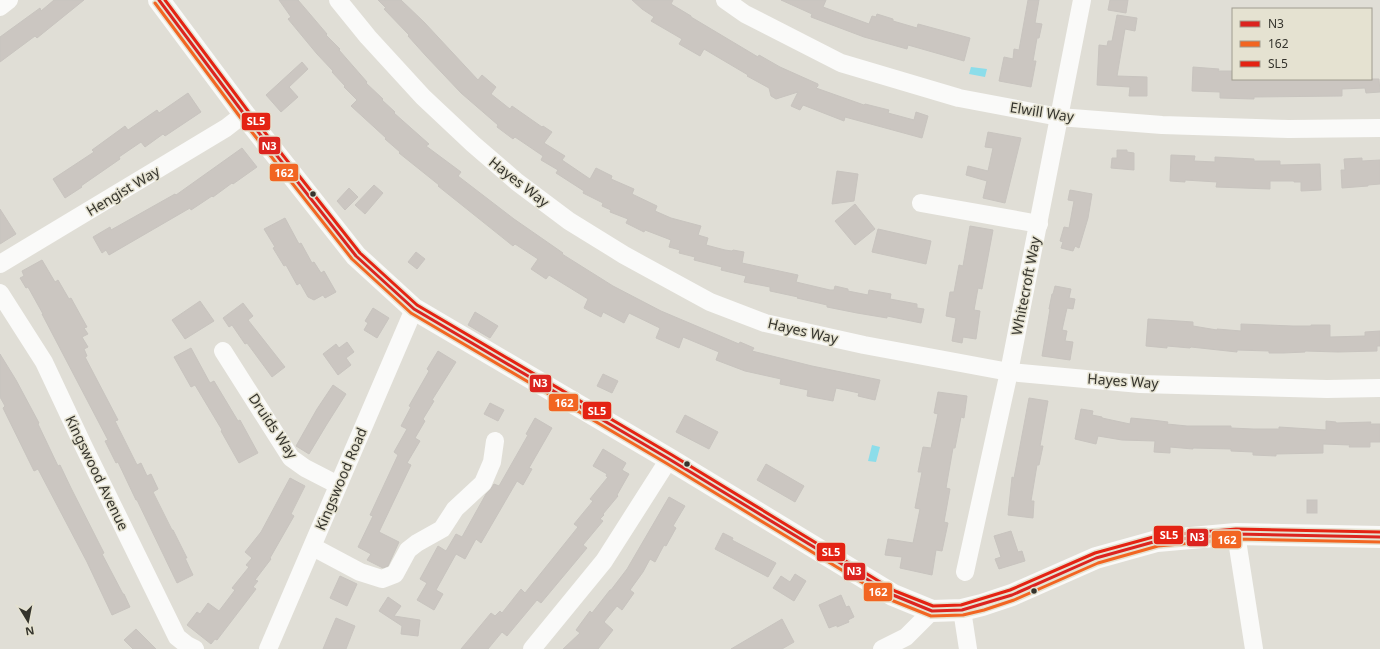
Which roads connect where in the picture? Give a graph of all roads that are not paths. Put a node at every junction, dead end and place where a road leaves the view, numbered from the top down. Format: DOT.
graph roads {
  1 [pos="10,0"];
  2 [pos="159,0"];
  3 [pos="338,0"];
  4 [pos="725,0"];
  5 [pos="1082,0"];
  6 [pos="0,7"];
  7 [pos="244,114"];
  8 [pos="1059,117"];
  9 [pos="1380,128"];
  10 [pos="921,203"];
  11 [pos="1039,224"];
  12 [pos="0,264"];
  13 [pos="0,293"];
  14 [pos="414,309"];
  15 [pos="223,351"];
  16 [pos="1009,372"];
  17 [pos="1380,388"];
  18 [pos="495,441"];
  19 [pos="669,459"];
  20 [pos="338,485"];
  21 [pos="1236,534"];
  22 [pos="1380,537"];
  23 [pos="312,547"];
  24 [pos="965,572"];
  25 [pos="962,610"];
  26 [pos="932,611"];
  27 [pos="195,649"];
  28 [pos="268,649"];
  29 [pos="532,649"];
  30 [pos="882,649"];
  31 [pos="968,649"];
  32 [pos="1254,649"];
  1 -- 6 [label="street"];
  2 -- 7 [label="main road"];
  3 -- 16 [label="street, Hayes Way"];
  4 -- 8 [label="street, Elwill Way"];
  5 -- 8 [label="street, Whitecroft Way"];
  7 -- 12 [label="street, Hengist Way"];
  7 -- 14 [label="main road"];
  8 -- 9 [label="street, Elwill Way"];
  8 -- 11 [label="street, Whitecroft Way"];
  10 -- 11 [label="street"];
  11 -- 16 [label="street, Whitecroft Way"];
  13 -- 27 [label="street, Kingswood Avenue"];
  14 -- 19 [label="main road"];
  14 -- 20 [label="street, Kingswood Road"];
  15 -- 20 [label="street, Druids Way"];
  16 -- 17 [label="street, Hayes Way"];
  16 -- 24 [label="street, Whitecroft Way"];
  18 -- 23 [label="street"];
  19 -- 26 [label="main road"];
  19 -- 29 [label="street"];
  20 -- 23 [label="street, Kingswood Road"];
  21 -- 22 [label="main road"];
  21 -- 25 [label="main road"];
  21 -- 32 [label="street"];
  23 -- 28 [label="street, Kingswood Road"];
  25 -- 26 [label="main road"];
  25 -- 31 [label="street"];
  26 -- 30 [label="street"];
}
